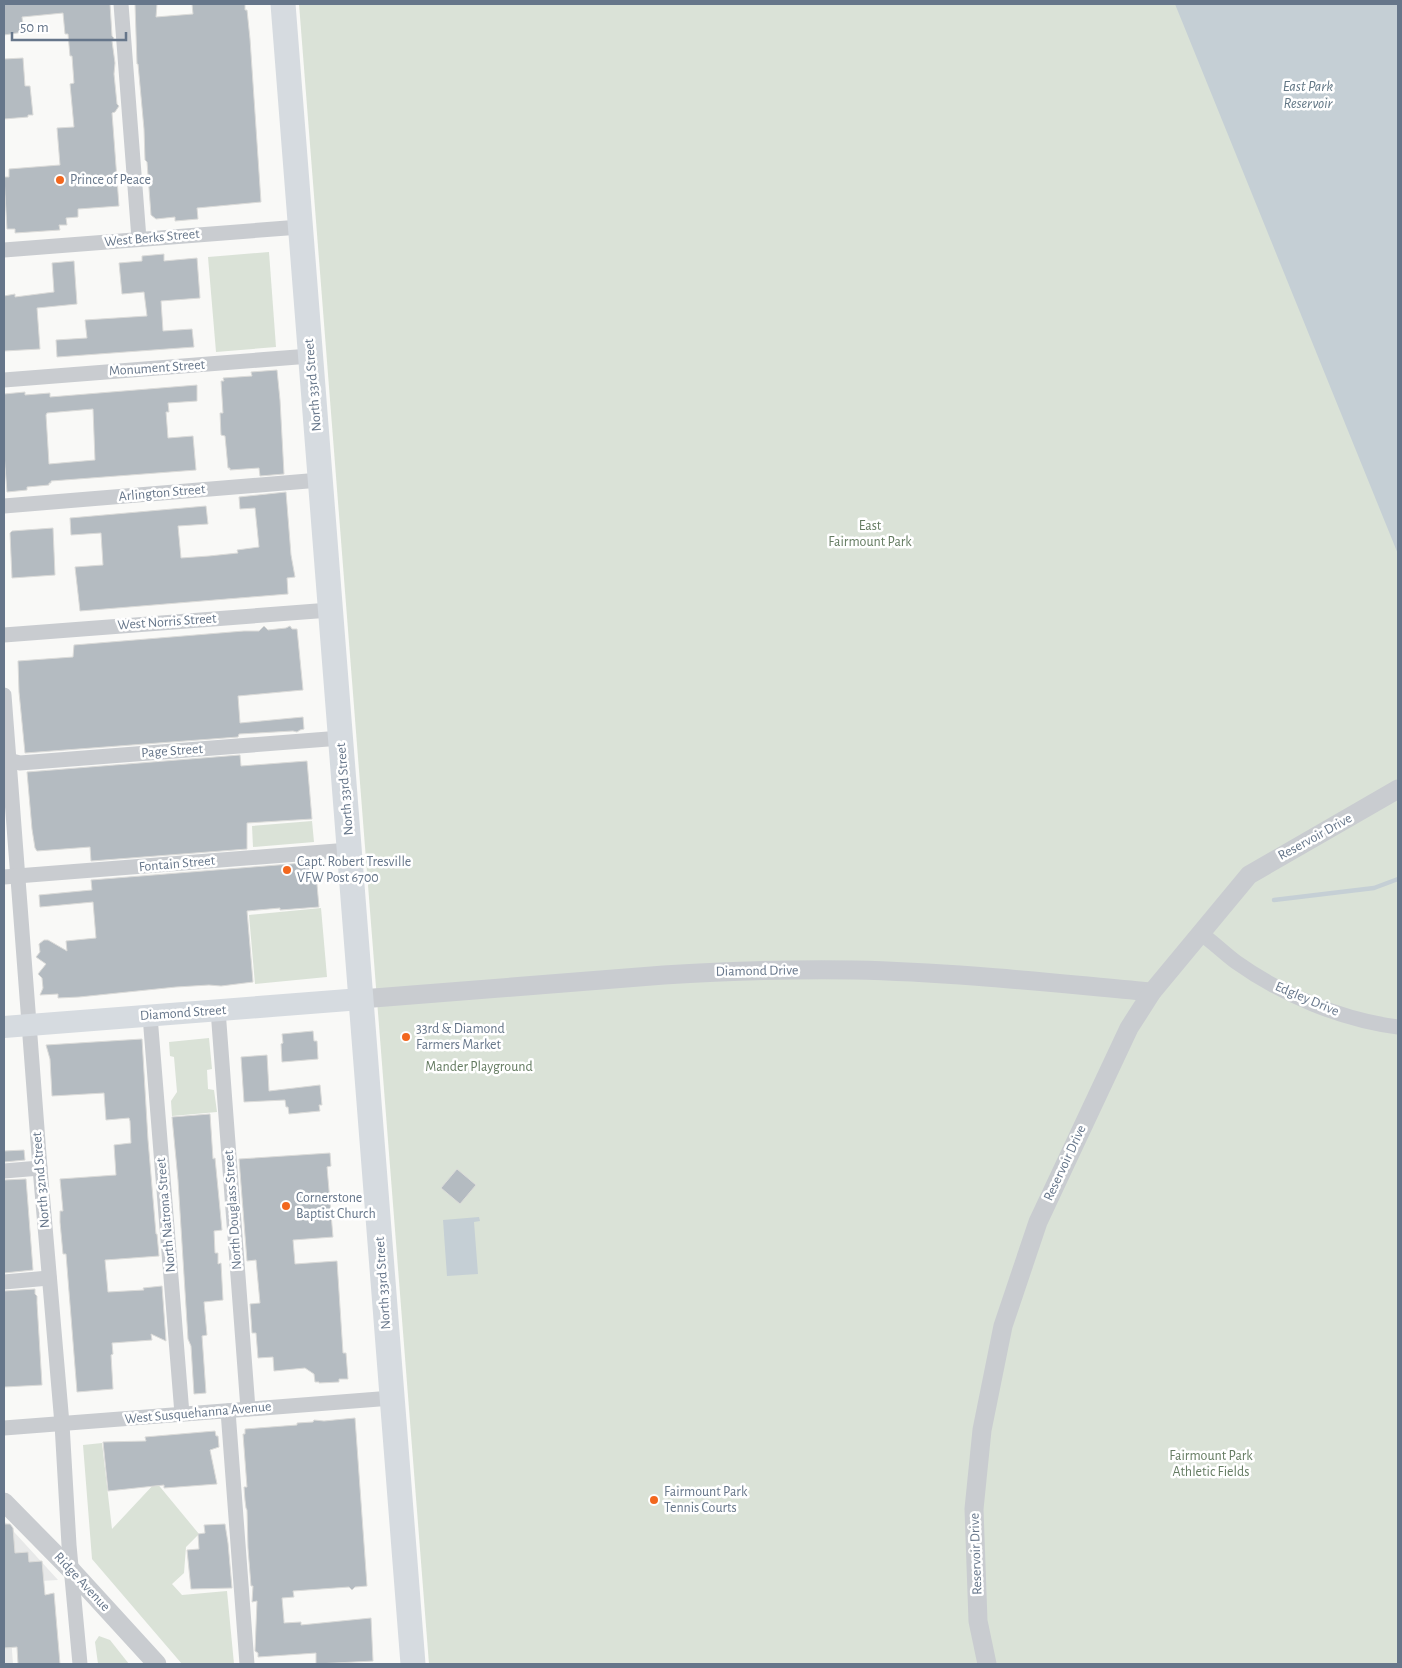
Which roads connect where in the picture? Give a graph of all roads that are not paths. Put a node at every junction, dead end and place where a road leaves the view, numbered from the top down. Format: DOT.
graph roads {
  1 [pos="121,4"];
  2 [pos="283,4"];
  3 [pos="300,226"];
  4 [pos="139,239"];
  5 [pos="4,250"];
  6 [pos="310,356"];
  7 [pos="4,380"];
  8 [pos="320,480"];
  9 [pos="4,506"];
  10 [pos="330,610"];
  11 [pos="4,635"];
  12 [pos="4,695"];
  13 [pos="340,738"];
  14 [pos="6,760"];
  15 [pos="1398,789"];
  16 [pos="349,850"];
  17 [pos="11,877"];
  18 [pos="1200,933"];
  19 [pos="1152,992"];
  20 [pos="361,999"];
  21 [pos="218,1010"];
  22 [pos="150,1016"];
  23 [pos="29,1025"];
  24 [pos="4,1027"];
  25 [pos="1398,1027"];
  26 [pos="40,1168"];
  27 [pos="4,1171"];
  28 [pos="49,1278"];
  29 [pos="4,1282"];
  30 [pos="392,1398"];
  31 [pos="248,1409"];
  32 [pos="228,1410"];
  33 [pos="182,1414"];
  34 [pos="62,1424"];
  35 [pos="4,1428"];
  36 [pos="4,1502"];
  37 [pos="72,1571"];
  38 [pos="80,1664"];
  39 [pos="157,1664"];
  40 [pos="248,1664"];
  41 [pos="413,1664"];
  42 [pos="987,1664"];
  1 -- 4 [label="street"];
  2 -- 3 [label="main road, North 33rd Street"];
  3 -- 4 [label="street, West Berks Street"];
  3 -- 6 [label="main road, North 33rd Street"];
  4 -- 5 [label="street, West Berks Street"];
  6 -- 7 [label="street, Monument Street"];
  6 -- 8 [label="main road, North 33rd Street"];
  8 -- 9 [label="street, Arlington Street"];
  8 -- 10 [label="main road, North 33rd Street"];
  10 -- 11 [label="street, West Norris Street"];
  10 -- 13 [label="main road, North 33rd Street"];
  12 -- 14 [label="street, North 32nd Street"];
  13 -- 14 [label="street, Page Street"];
  13 -- 16 [label="main road, North 33rd Street"];
  14 -- 17 [label="street, North 32nd Street"];
  15 -- 18 [label="street, Reservoir Drive"];
  16 -- 17 [label="street, Fontain Street"];
  16 -- 20 [label="main road, North 33rd Street"];
  17 -- 23 [label="street, North 32nd Street"];
  18 -- 19 [label="street, Reservoir Drive"];
  18 -- 25 [label="street, Edgley Drive"];
  19 -- 20 [label="street, Diamond Drive"];
  19 -- 42 [label="street, Reservoir Drive"];
  20 -- 21 [label="main road, Diamond Street"];
  20 -- 30 [label="main road, North 33rd Street"];
  21 -- 22 [label="main road, Diamond Street"];
  21 -- 31 [label="street, North Douglass Street"];
  22 -- 23 [label="main road, Diamond Street"];
  22 -- 33 [label="street, North Natrona Street"];
  23 -- 24 [label="main road, Diamond Street"];
  23 -- 26 [label="street, North 32nd Street"];
  26 -- 27 [label="street"];
  26 -- 28 [label="street, North 32nd Street"];
  28 -- 29 [label="street"];
  28 -- 34 [label="street, North 32nd Street"];
  30 -- 31 [label="street, West Susquehanna Avenue"];
  30 -- 41 [label="main road, North 33rd Street"];
  31 -- 32 [label="street, West Susquehanna Avenue"];
  32 -- 33 [label="street, West Susquehanna Avenue"];
  32 -- 40 [label="street"];
  33 -- 34 [label="street, West Susquehanna Avenue"];
  34 -- 35 [label="street, West Susquehanna Avenue"];
  34 -- 37 [label="street, North 32nd Street"];
  36 -- 37 [label="street, Ridge Avenue"];
  37 -- 38 [label="street, North 32nd Street"];
  37 -- 39 [label="street, Ridge Avenue"];
}
